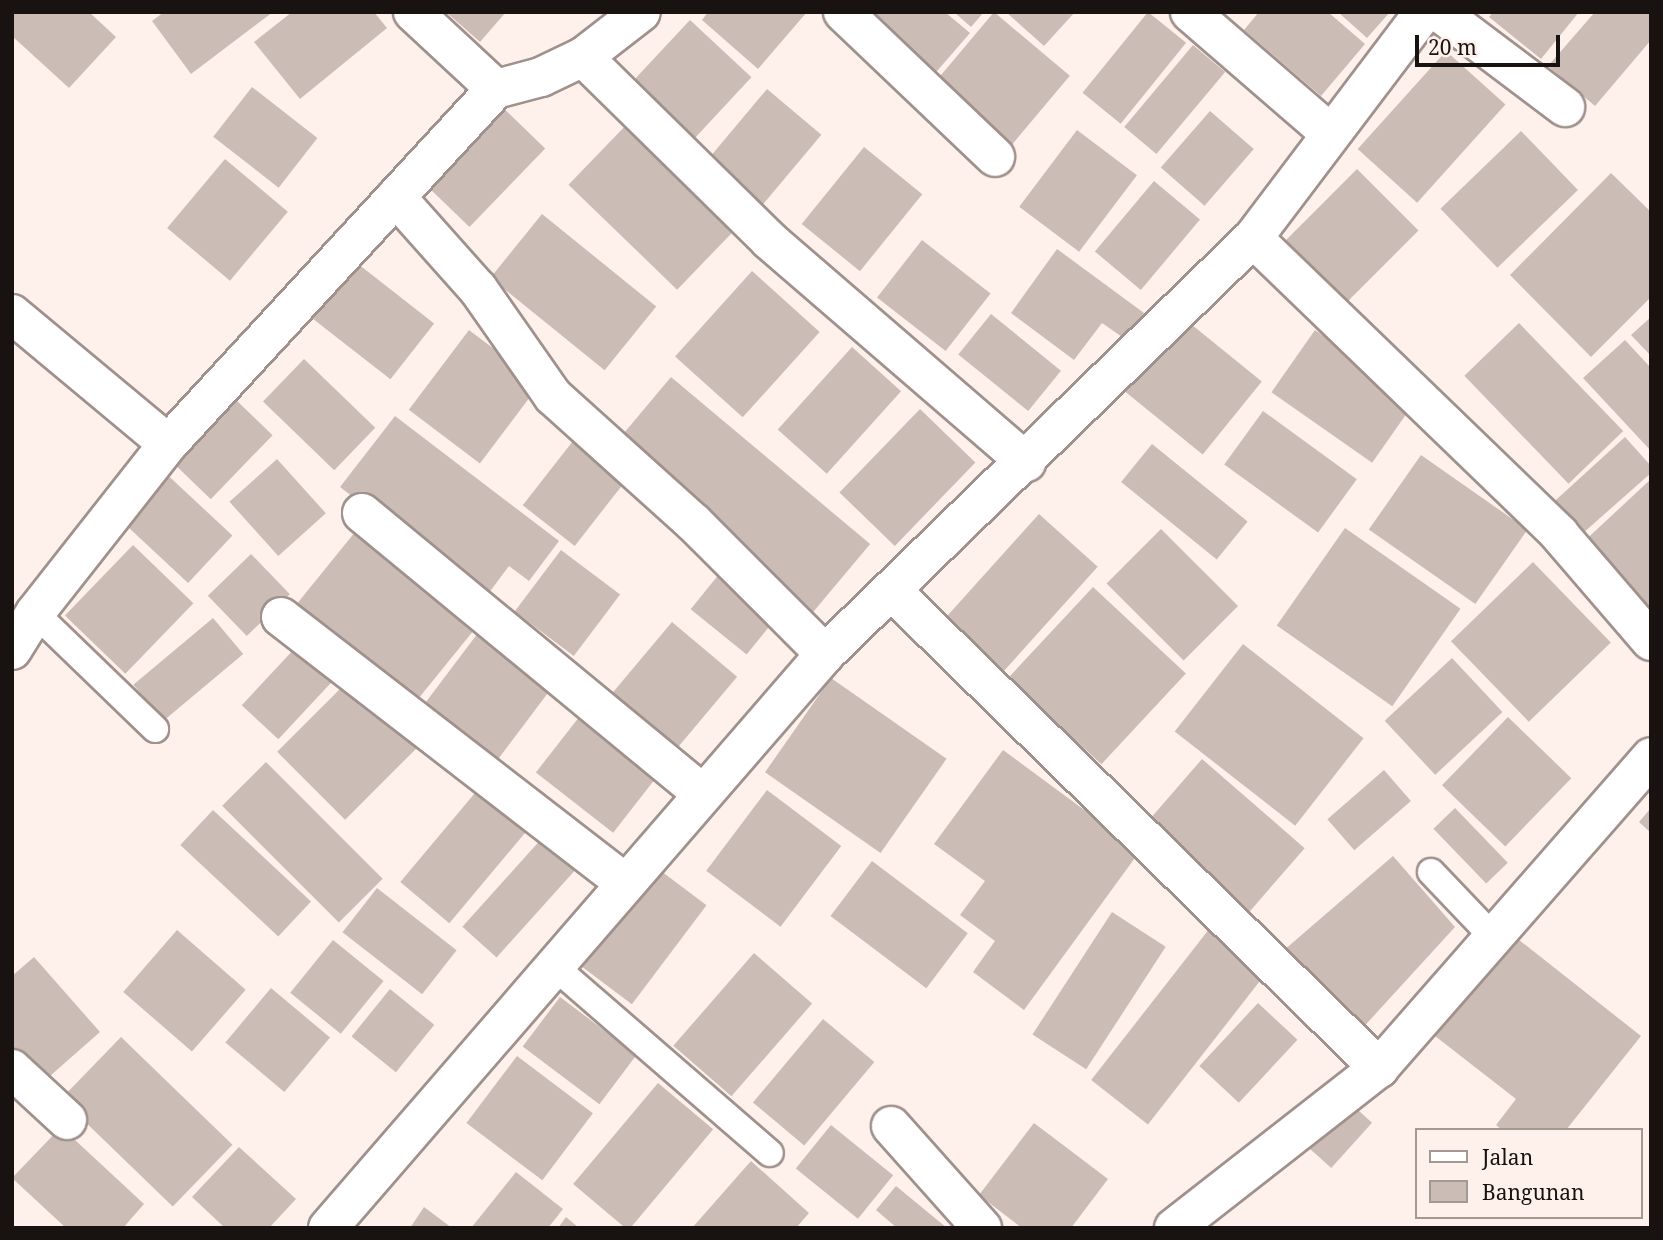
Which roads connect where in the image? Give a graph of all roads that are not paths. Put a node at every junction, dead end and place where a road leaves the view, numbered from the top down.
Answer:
1 (413, 12) edge
2 (641, 12) edge
3 (843, 12) edge
4 (1190, 12) edge
5 (1424, 12) edge
6 (1439, 12) edge
7 (583, 57) junction
8 (496, 89) junction
9 (1565, 107) dead end
10 (1331, 134) junction
11 (995, 158) dead end
12 (396, 197) junction
13 (1253, 239) junction
14 (12, 314) edge
15 (168, 444) junction
16 (1026, 461) junction
17 (362, 513) dead end
18 (892, 591) junction
19 (35, 613) junction
20 (281, 617) dead end
21 (1651, 641) edge
22 (12, 650) edge
23 (825, 654) junction
24 (155, 729) dead end
25 (1651, 757) edge
26 (703, 794) junction
27 (1431, 872) dead end
28 (625, 883) junction
29 (1494, 938) junction
30 (555, 967) junction
31 (1379, 1068) junction
32 (12, 1069) edge
33 (67, 1120) dead end
34 (891, 1126) dead end
35 (770, 1153) dead end
36 (328, 1228) edge
37 (982, 1228) edge
38 (1174, 1228) edge

1 - 8 street
2 - 7 street
3 - 11 street
4 - 10 street
5 - 10 street
6 - 9 street
7 - 8 street
7 - 16 street
8 - 12 street
10 - 13 street
12 - 15 street
12 - 23 street
13 - 16 street
13 - 21 street
14 - 15 street
15 - 19 street
16 - 18 street
17 - 26 street
18 - 23 street
18 - 31 street
19 - 22 street
19 - 24 lane
20 - 28 street
23 - 26 street
25 - 29 street
26 - 28 street
27 - 29 lane
28 - 30 street
29 - 31 street
30 - 35 lane
30 - 36 street
31 - 38 street
32 - 33 street
34 - 37 street

